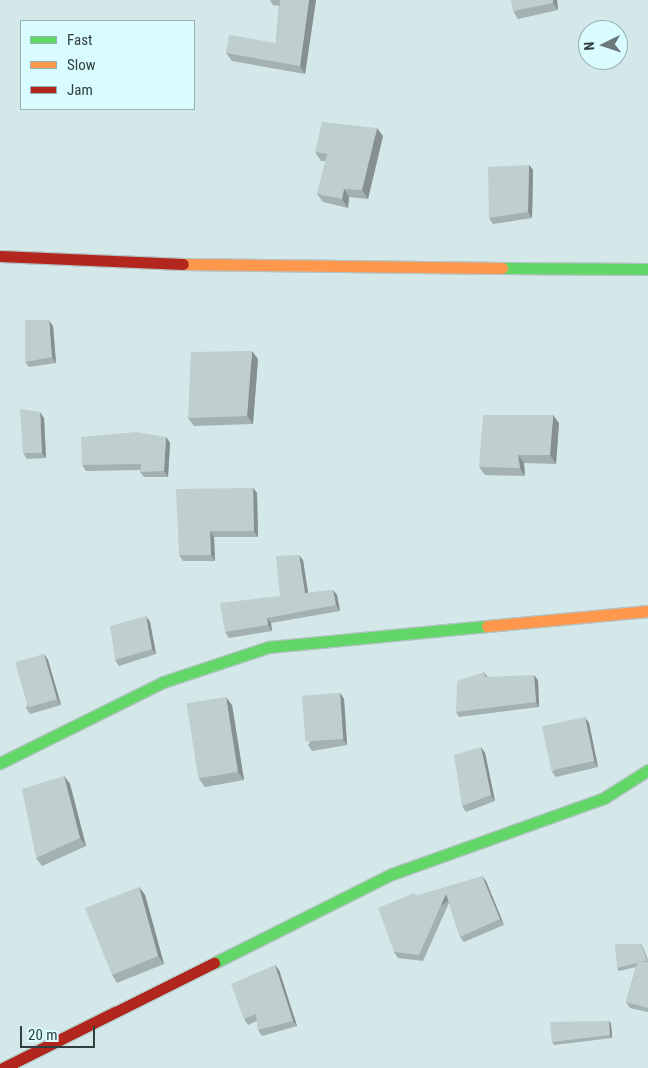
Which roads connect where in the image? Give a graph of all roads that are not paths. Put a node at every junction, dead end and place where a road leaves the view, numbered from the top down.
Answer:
1 (0, 256) edge
2 (648, 269) edge
3 (648, 611) edge
4 (0, 763) edge
5 (648, 770) edge
6 (3, 1068) edge

1 - 2 street
3 - 4 street
5 - 6 street

